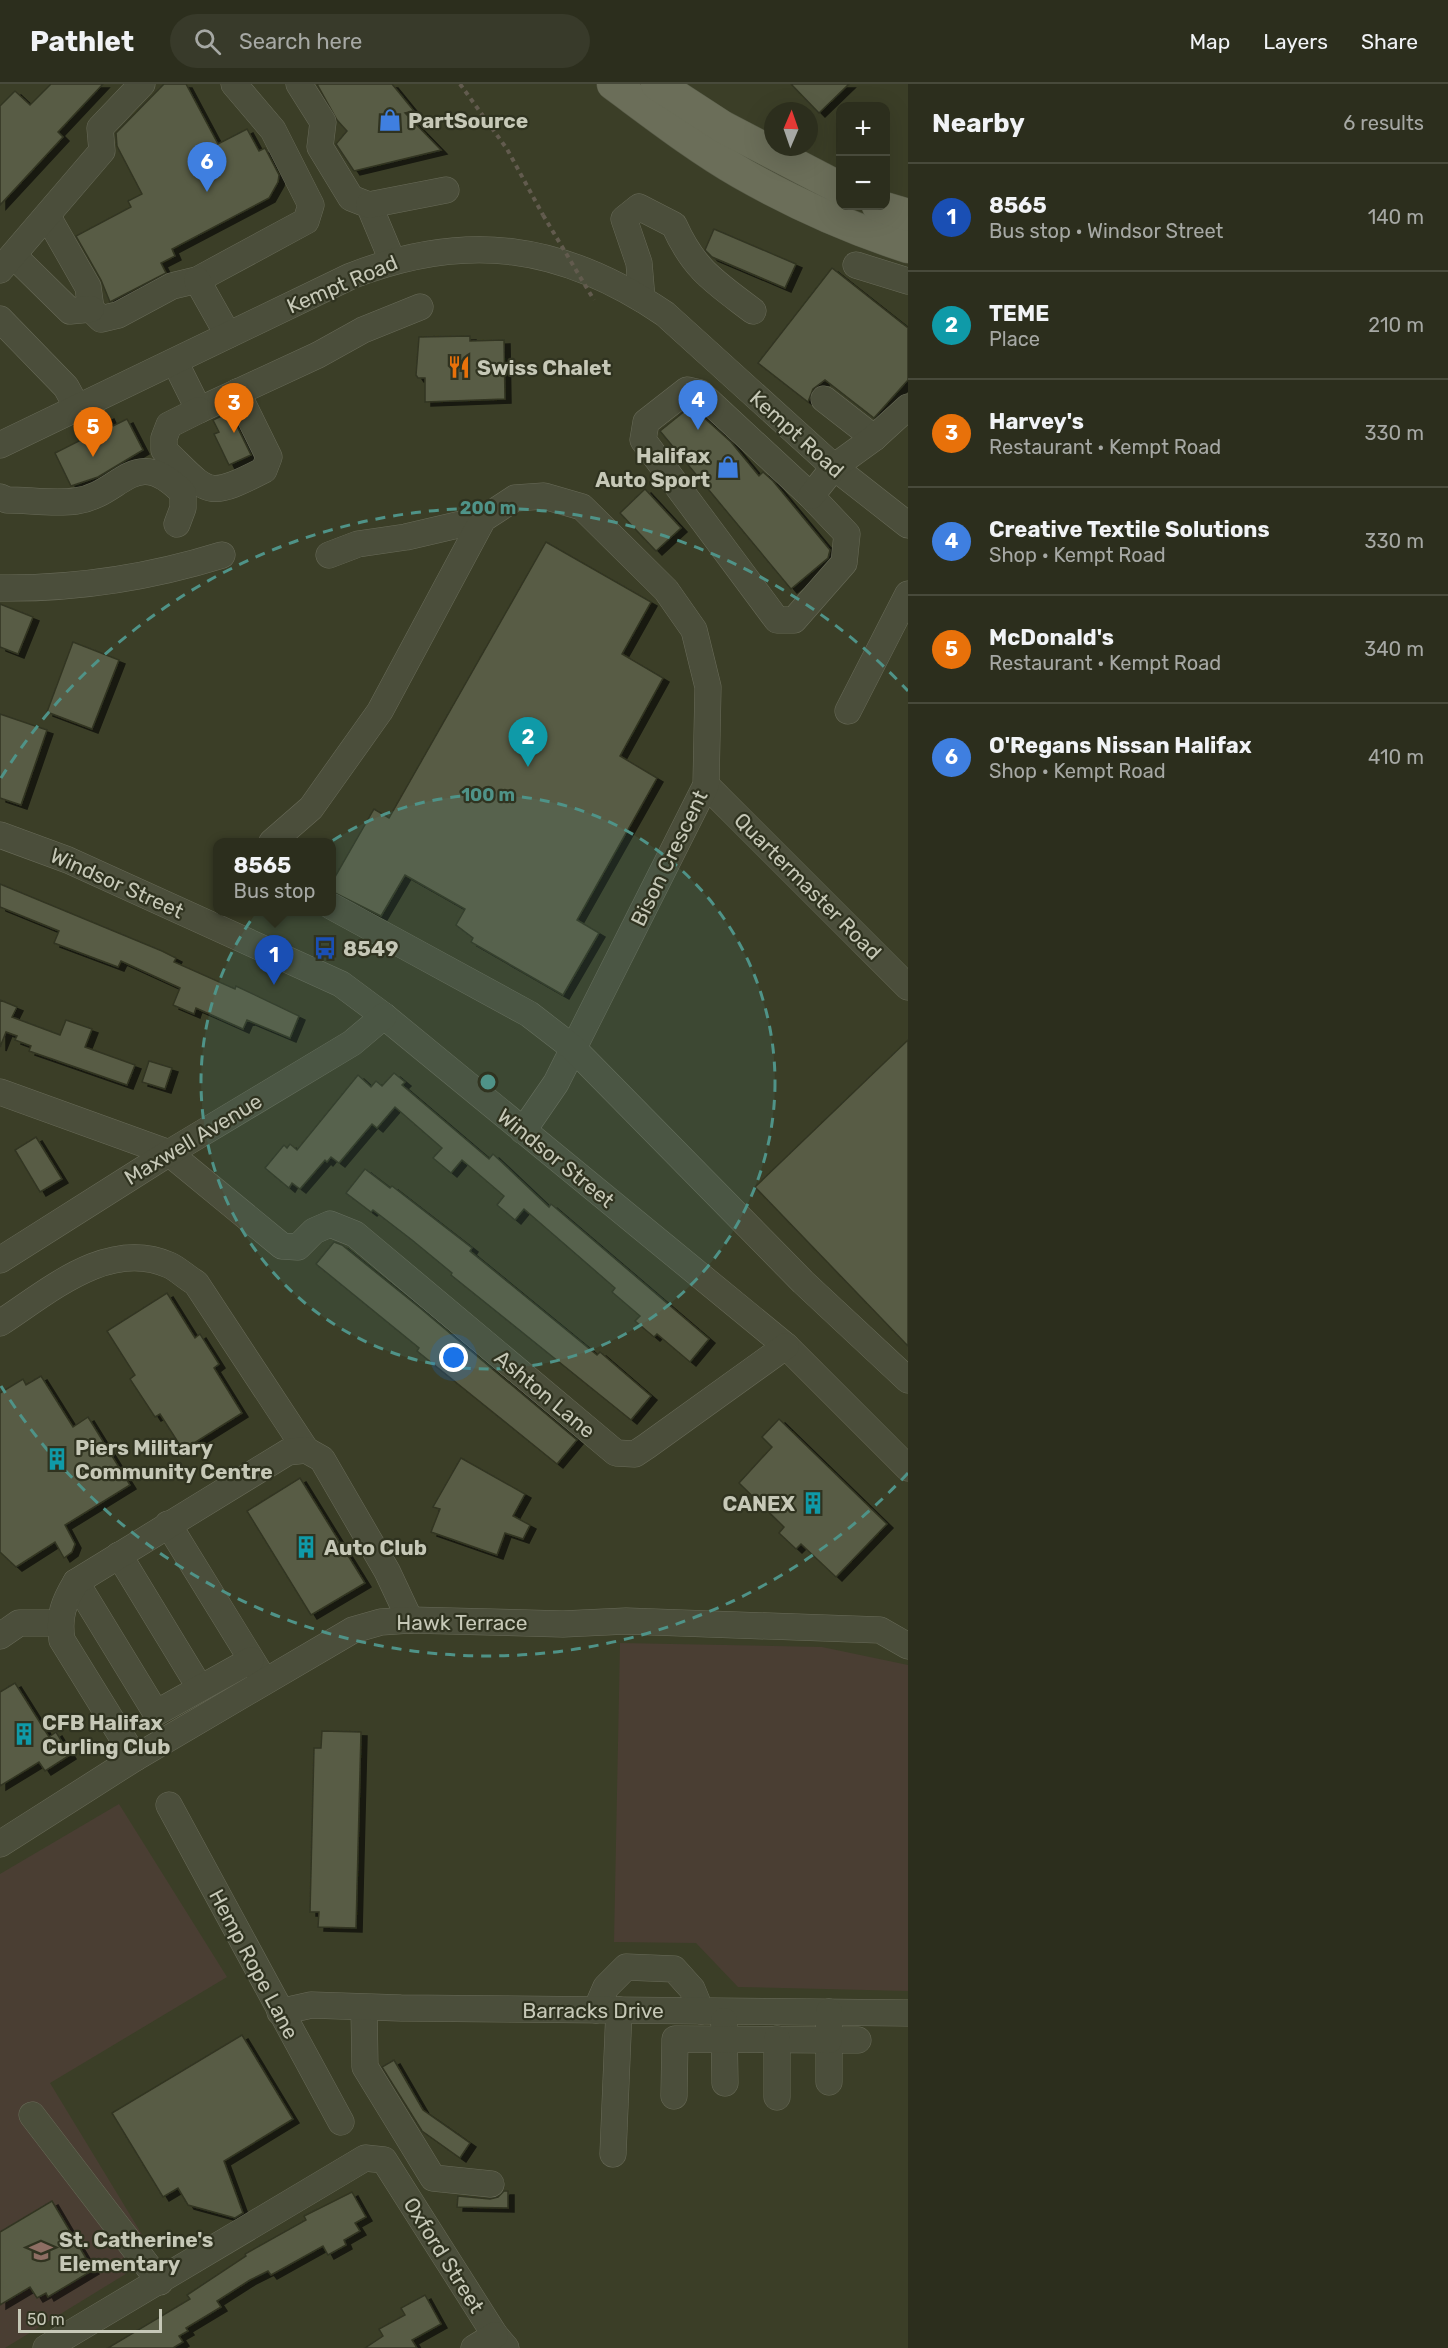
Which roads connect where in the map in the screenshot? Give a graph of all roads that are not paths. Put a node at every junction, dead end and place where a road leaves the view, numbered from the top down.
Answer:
1 (142, 84) edge
2 (234, 84) edge
3 (299, 84) edge
4 (613, 84) edge
5 (657, 84) edge
6 (836, 186) edge
7 (446, 190) dead end
8 (369, 205) junction
9 (890, 210) edge
10 (908, 215) edge
11 (48, 217) junction
12 (908, 247) edge
13 (392, 260) junction
14 (7, 263) edge
15 (856, 265) dead end
16 (197, 280) junction
17 (908, 281) edge
18 (642, 299) junction
19 (420, 307) dead end
20 (91, 309) junction
21 (753, 311) dead end
22 (0, 319) edge
23 (228, 335) junction
24 (175, 362) junction
25 (237, 392) junction
26 (824, 399) dead end
27 (908, 407) edge
28 (78, 409) junction
29 (199, 410) junction
30 (874, 438) junction
31 (0, 445) edge
32 (834, 467) junction
33 (0, 485) edge
34 (811, 496) junction
35 (0, 497) edge
36 (64, 501) junction
37 (904, 515) edge
38 (483, 519) junction
39 (177, 524) dead end
40 (222, 555) dead end
41 (329, 555) dead end
42 (0, 588) edge
43 (908, 594) edge
44 (848, 711) dead end
45 (706, 785) junction
46 (0, 834) edge
47 (278, 838) edge
48 (336, 909) edge
49 (213, 915) edge
50 (215, 916) edge
51 (908, 987) edge
52 (384, 1016) junction
53 (573, 1048) junction
54 (0, 1092) edge
55 (523, 1131) junction
56 (169, 1153) junction
57 (0, 1260) edge
58 (0, 1323) edge
59 (786, 1346) junction
60 (908, 1380) edge
61 (306, 1450) junction
62 (908, 1468) edge
63 (168, 1524) junction
64 (119, 1556) junction
65 (76, 1582) junction
66 (410, 1620) junction
67 (59, 1623) junction
68 (0, 1636) edge
69 (908, 1646) edge
70 (251, 1660) junction
71 (266, 1683) junction
72 (200, 1688) junction
73 (135, 1758) junction
74 (169, 1805) dead end
75 (0, 1844) edge
76 (364, 2008) junction
77 (608, 2010) junction
78 (713, 2011) junction
79 (280, 2012) junction
80 (829, 2012) junction
81 (908, 2013) edge
82 (724, 2038) junction
83 (777, 2039) junction
84 (829, 2040) junction
85 (858, 2040) dead end
86 (829, 2082) dead end
87 (725, 2083) dead end
88 (674, 2096) dead end
89 (777, 2097) dead end
90 (32, 2115) dead end
91 (341, 2122) dead end
92 (613, 2154) dead end
93 (491, 2184) dead end
94 (160, 2282) junction
95 (492, 2344) edge
96 (46, 2348) edge

1 - 11 street
2 - 16 street
3 - 8 street
4 - 12 main road
5 - 6 main road
7 - 8 street
8 - 13 street
9 - 10 main road
11 - 14 street
11 - 20 street
13 - 18 street, Kempt Road
13 - 23 street, Kempt Road
14 - 20 street
15 - 17 street
16 - 20 street
16 - 23 street
18 - 21 street
18 - 32 street, Kempt Road
19 - 25 street
22 - 28 street
23 - 24 street, Kempt Road
24 - 28 street, Kempt Road
24 - 29 street
25 - 29 street
25 - 29 street
26 - 30 street
27 - 30 street
28 - 31 street, Kempt Road
30 - 32 street
32 - 34 street
32 - 37 street, Kempt Road
33 - 36 street
34 - 34 street
35 - 36 street
36 - 39 street
38 - 41 street
38 - 45 street, Bison Crescent
38 - 47 street, Bison Crescent
40 - 42 street
43 - 44 street
45 - 51 street, Quartermaster Road
45 - 53 street, Bison Crescent
46 - 49 street, Windsor Street
48 - 53 street
50 - 52 street, Windsor Street
52 - 55 street, Windsor Street
52 - 56 street, Maxwell Avenue
53 - 55 street, Bison Crescent
53 - 60 street
54 - 56 street
55 - 59 street, Windsor Street
56 - 57 street, Maxwell Avenue
56 - 59 street, Ashton Lane
58 - 61 street
59 - 62 street, Windsor Street
61 - 63 street
61 - 66 street
63 - 64 street
63 - 70 street
64 - 65 street
64 - 72 street
65 - 67 street
65 - 72 street
66 - 69 street, Hawk Terrace
66 - 71 street, Hawk Terrace
67 - 68 street
67 - 73 street
70 - 71 street
70 - 72 street
71 - 73 street, Hawk Terrace
73 - 75 street, Hawk Terrace
74 - 79 street, Hemp Rope Lane
76 - 77 street, Barracks Drive
76 - 79 street, Barracks Drive
76 - 93 street
77 - 78 street, Barracks Drive
77 - 78 street
77 - 92 street
78 - 80 street, Barracks Drive
78 - 82 street
79 - 91 street, Hemp Rope Lane
80 - 81 street, Barracks Drive
80 - 84 street
82 - 83 street
82 - 87 street
82 - 88 street
83 - 84 street
83 - 89 street
84 - 85 street
84 - 86 street
90 - 94 street
94 - 95 street, Oxford Street
94 - 96 street

